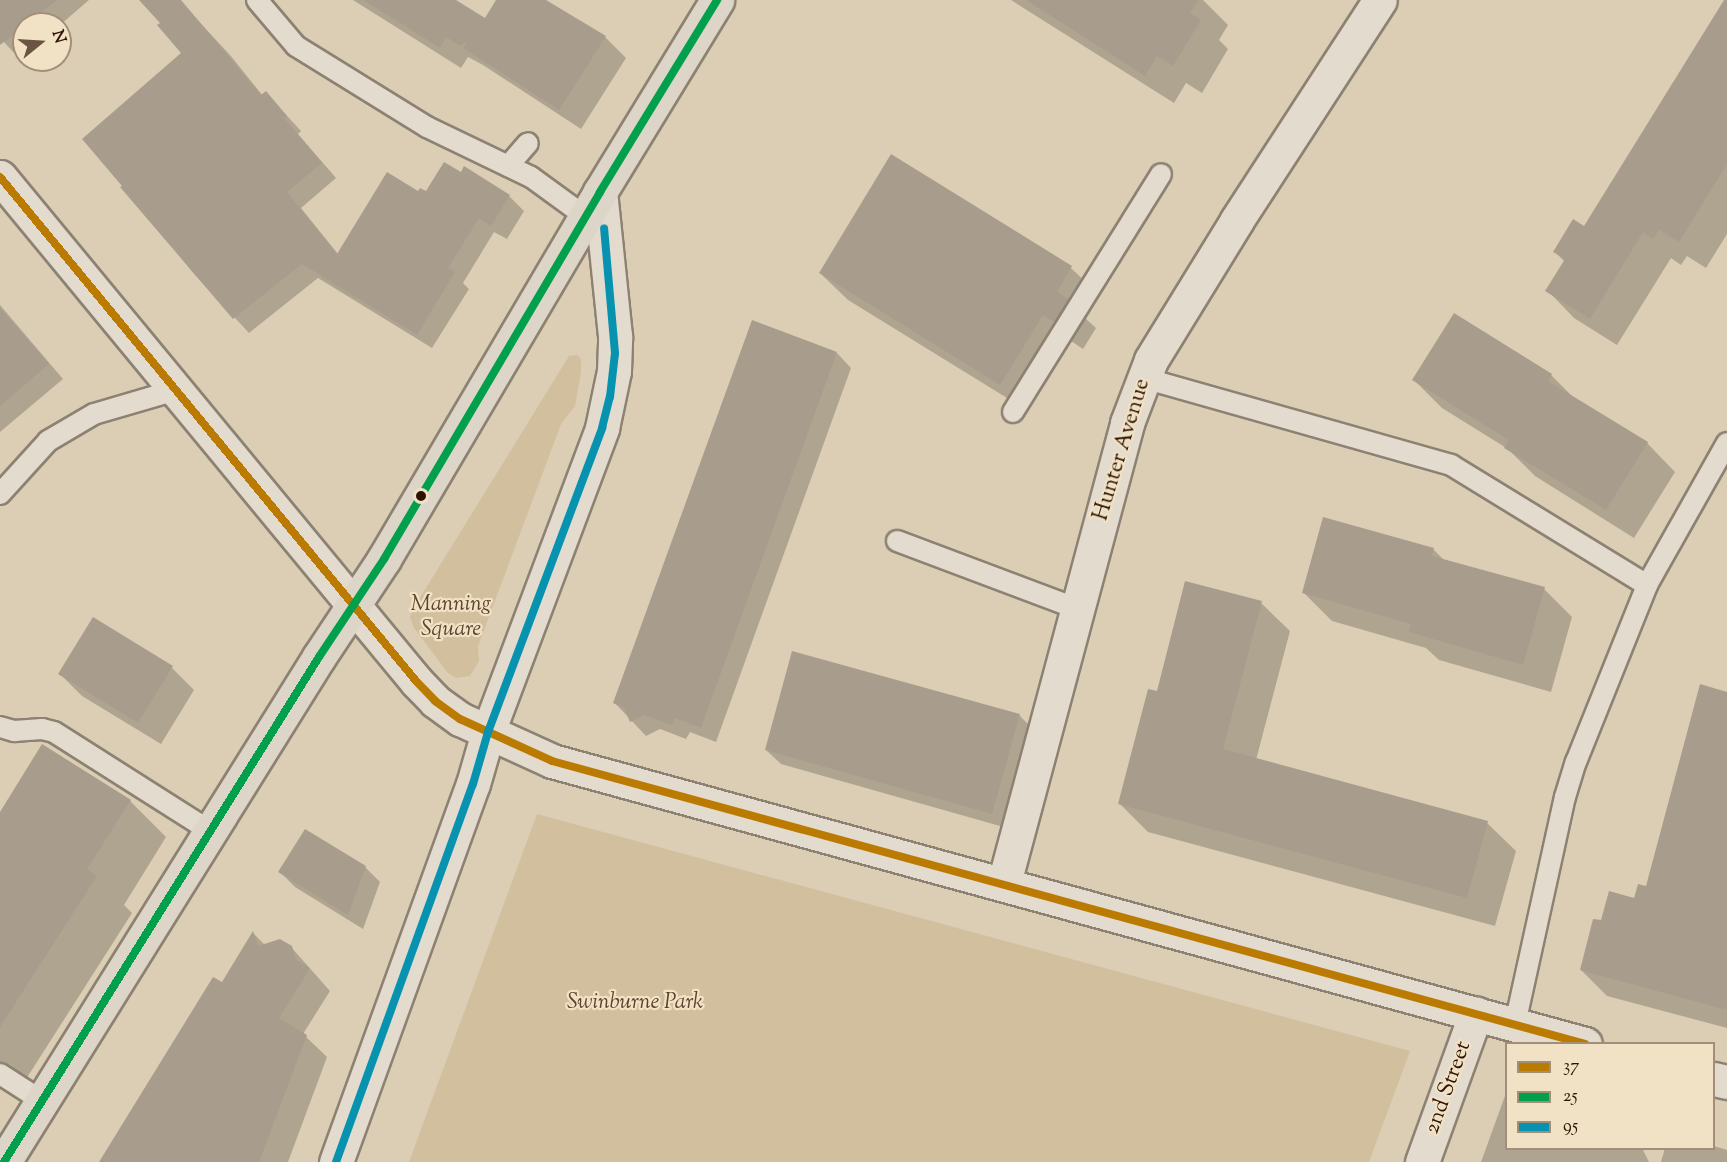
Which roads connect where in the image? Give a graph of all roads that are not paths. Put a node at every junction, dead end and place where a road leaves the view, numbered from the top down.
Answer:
1 (257, 0) edge
2 (717, 0) edge
3 (1380, 0) edge
4 (528, 143) dead end
5 (508, 166) junction
6 (1161, 174) dead end
7 (0, 177) edge
8 (593, 205) junction
9 (1144, 378) junction
10 (176, 390) junction
11 (1013, 412) dead end
12 (1727, 444) edge
13 (0, 494) edge
14 (897, 541) dead end
15 (1647, 585) junction
16 (353, 605) junction
17 (1078, 609) junction
18 (0, 727) edge
19 (488, 732) junction
20 (210, 831) junction
21 (1004, 883) junction
22 (1476, 1013) junction
23 (1515, 1024) junction
24 (1578, 1042) edge
25 (0, 1074) edge
26 (42, 1101) junction
27 (4, 1162) edge
28 (336, 1162) edge
29 (1422, 1162) edge

1 - 5 lane
2 - 8 main road
3 - 9 street, Hunter Avenue
4 - 5 lane
5 - 8 lane
6 - 11 lane
7 - 10 street
8 - 16 main road
8 - 19 street
9 - 15 lane
9 - 17 street, Hunter Avenue
10 - 13 lane
10 - 16 street
12 - 15 lane
14 - 17 lane
15 - 23 lane
16 - 19 street
16 - 20 main road
17 - 21 street, Hunter Avenue
18 - 20 lane
19 - 21 street
19 - 28 street
20 - 26 main road
21 - 22 street
22 - 23 street
22 - 29 street, 2nd Street
23 - 24 street
25 - 26 lane
26 - 27 main road

